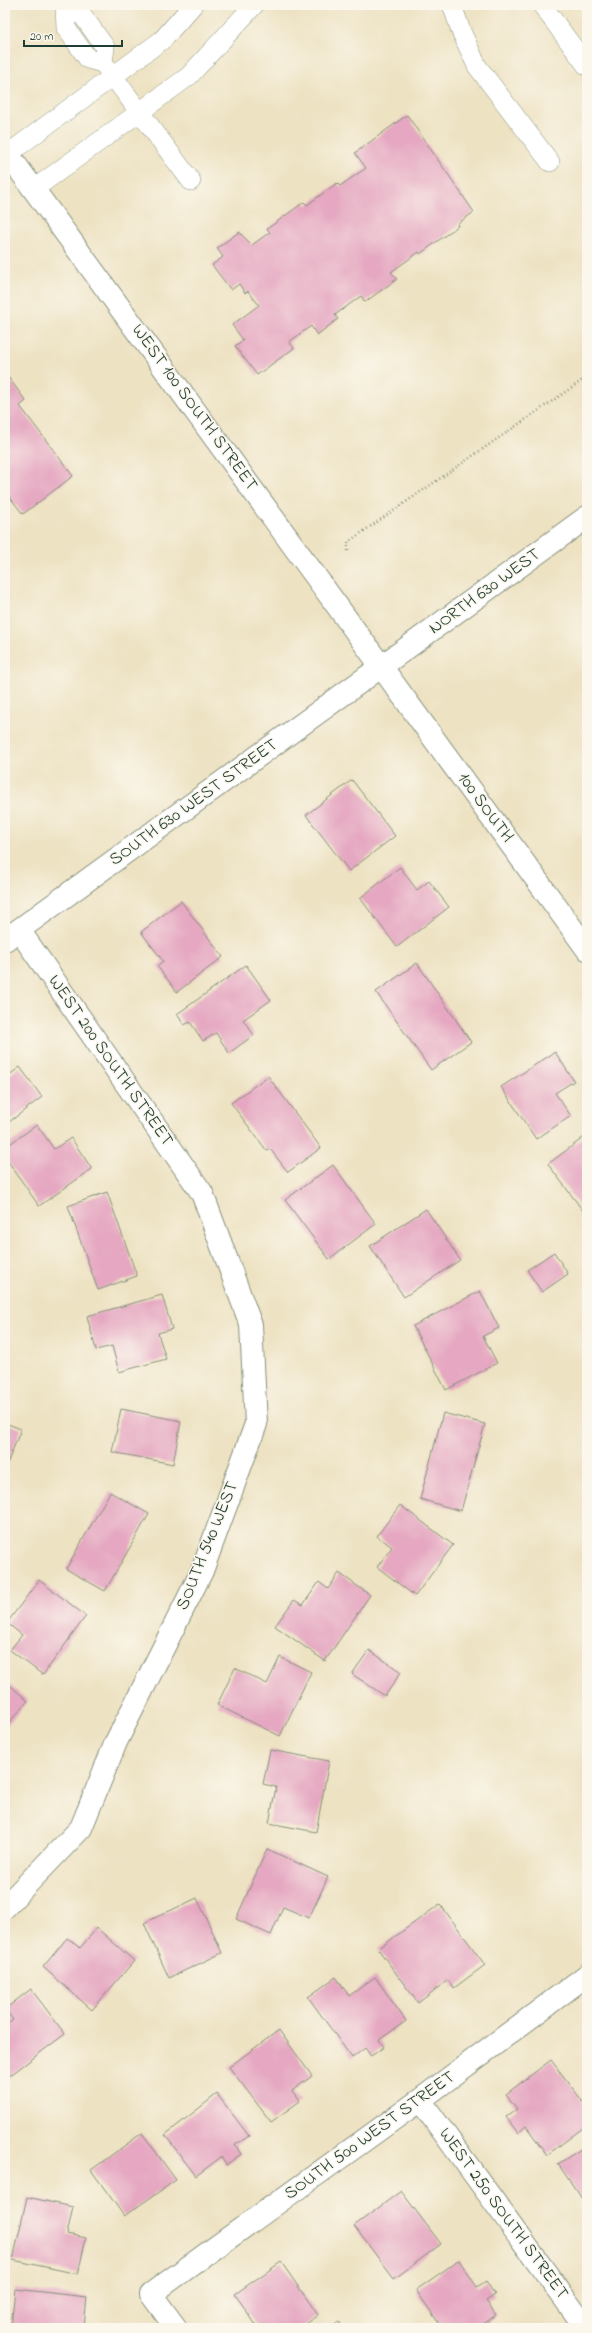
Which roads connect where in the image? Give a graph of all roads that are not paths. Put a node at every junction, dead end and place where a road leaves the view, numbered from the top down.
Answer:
1 (193, 5) edge
2 (254, 5) edge
3 (452, 5) edge
4 (542, 5) edge
5 (587, 66) edge
6 (108, 69) junction
7 (140, 112) junction
8 (6, 152) edge
9 (550, 162) dead end
10 (191, 181) dead end
11 (34, 189) junction
12 (587, 517) edge
13 (382, 666) junction
14 (12, 935) edge
15 (587, 949) edge
16 (202, 1193) joint
17 (5, 1906) edge
18 (587, 1975) edge
19 (420, 2100) junction
20 (176, 2328) edge
21 (586, 2328) edge

1 - 6 lane
2 - 7 lane
3 - 9 lane
4 - 5 lane
6 - 7 lane
6 - 8 lane
7 - 10 lane
7 - 11 lane
8 - 11 street, WEST 100 SOUTH STREET
11 - 13 street, WEST 100 SOUTH STREET
12 - 13 street, NORTH 630 WEST
13 - 14 street, SOUTH 630 WEST STREET
13 - 15 street, 100 SOUTH
14 - 16 street, WEST 200 SOUTH STREET
16 - 17 street, SOUTH 540 WEST
18 - 19 street, SOUTH 500 WEST STREET
19 - 20 street, SOUTH 500 WEST STREET
19 - 21 street, WEST 250 SOUTH STREET

